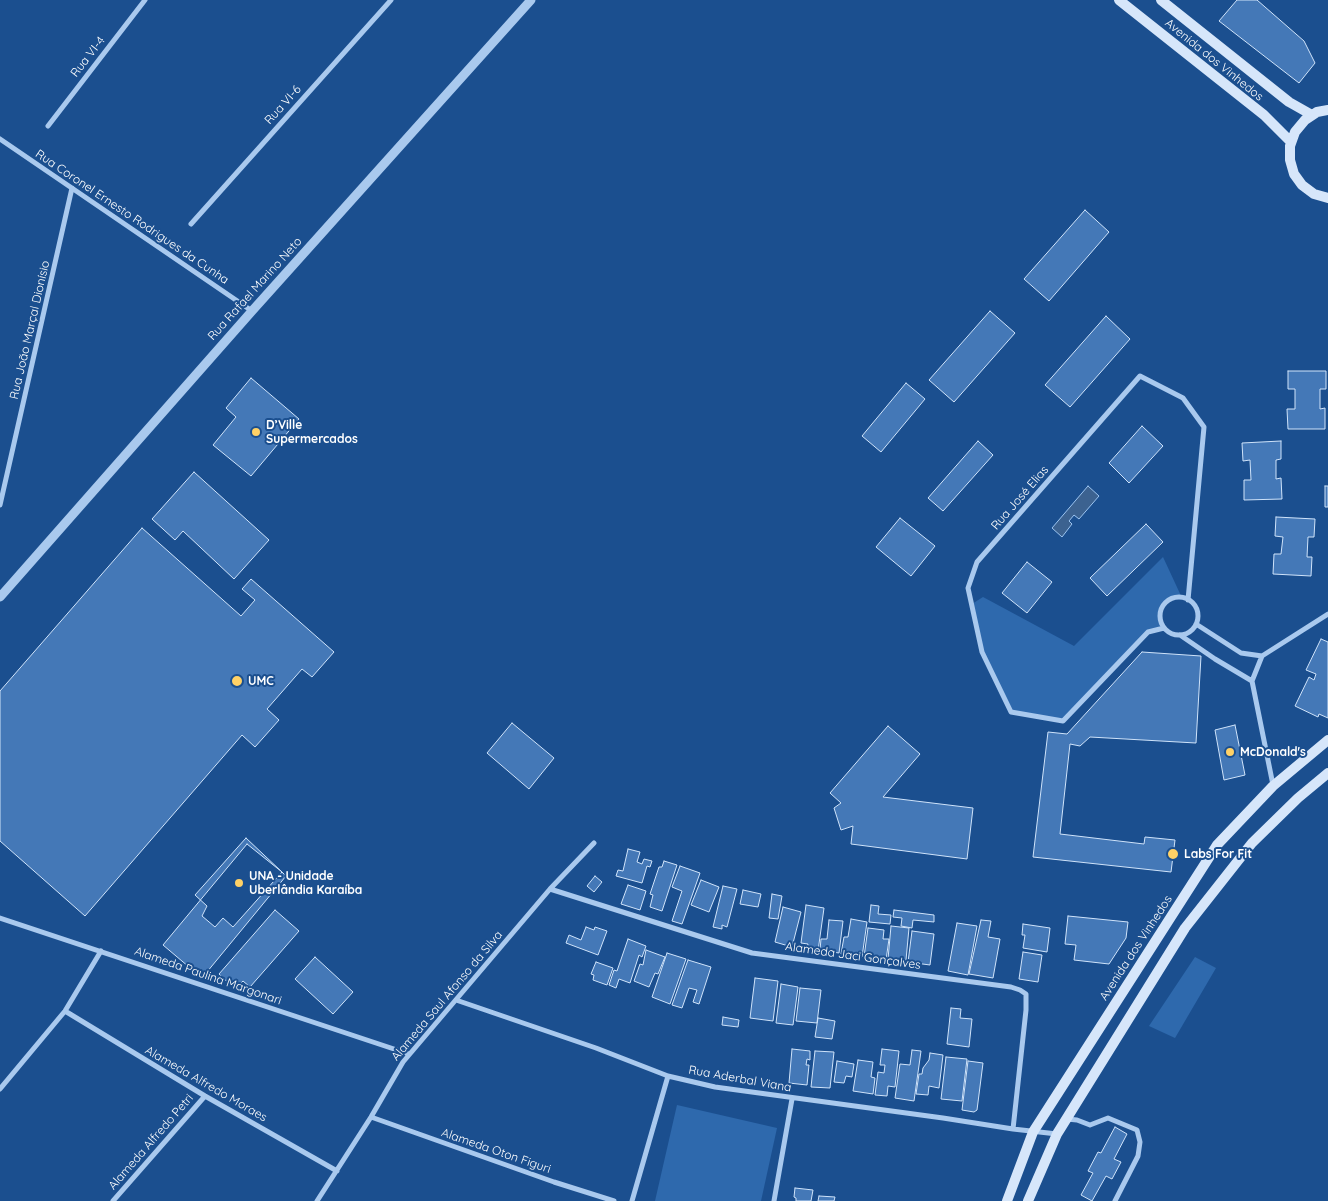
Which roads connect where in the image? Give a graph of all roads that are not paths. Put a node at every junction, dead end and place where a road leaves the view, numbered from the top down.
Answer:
1 (145, 0) edge
2 (391, 0) edge
3 (531, 0) edge
4 (1119, 0) edge
5 (1161, 0) edge
6 (1328, 110) edge
7 (1312, 116) junction
8 (48, 126) dead end
9 (0, 139) edge
10 (1291, 142) junction
11 (72, 188) junction
12 (1328, 198) edge
13 (191, 224) dead end
14 (252, 311) junction
15 (0, 505) edge
16 (0, 597) edge
17 (1188, 600) junction
18 (1328, 614) edge
19 (1196, 624) junction
20 (1164, 628) junction
21 (1180, 635) junction
22 (1262, 656) junction
23 (1252, 680) junction
24 (1328, 740) edge
25 (1328, 773) edge
26 (1273, 786) junction
27 (594, 842) dead end
28 (550, 889) junction
29 (0, 918) edge
30 (101, 951) junction
31 (456, 1000) junction
32 (66, 1011) junction
33 (1110, 1012) junction
34 (1126, 1023) junction
35 (409, 1054) junction
36 (668, 1076) junction
37 (0, 1089) edge
38 (205, 1096) junction
39 (792, 1099) junction
40 (371, 1117) junction
41 (1066, 1119) junction
42 (1013, 1129) junction
43 (1033, 1132) junction
44 (1057, 1134) junction
45 (338, 1171) junction
46 (113, 1201) edge
47 (317, 1201) edge
48 (614, 1201) edge
49 (632, 1201) edge
50 (774, 1201) edge
51 (1007, 1201) edge
52 (1028, 1201) edge
53 (1115, 1201) edge

1 - 8 street, Rua VI-4
2 - 13 street, Rua VI-6
3 - 14 street, Rua Rafael Marino Neto
4 - 10 main road, Avenida dos Vinhedos
5 - 7 main road, Avenida dos Vinhedos
6 - 7 main road
7 - 10 main road
9 - 11 street, Rua Coronel Ernesto Rodrigues da Cunha
10 - 12 main road
11 - 14 street, Rua Coronel Ernesto Rodrigues da Cunha
11 - 15 street, Rua João Marçal Dionísio
14 - 16 street, Rua Rafael Marino Neto
17 - 19 street
17 - 20 street
17 - 20 street, Rua José Elias
18 - 22 street
19 - 21 street
19 - 22 street
20 - 21 street
21 - 23 street
22 - 23 street
23 - 26 street
24 - 26 main road, Avenida dos Vinhedos
25 - 34 main road
26 - 33 main road, Avenida dos Vinhedos
27 - 28 street, Alameda Saul Afonso da Silva
28 - 31 street, Alameda Saul Afonso da Silva
28 - 42 street, Alameda Jaci Gonçalves
29 - 30 street, Alameda Paulina Margonari
30 - 32 street
30 - 35 street, Alameda Paulina Margonari
31 - 35 street, Alameda Saul Afonso da Silva
31 - 36 street, Rua Aderbal Viana
32 - 37 street
32 - 38 street, Alameda Alfredo Moraes
33 - 34 main road
33 - 43 main road, Avenida dos Vinhedos
34 - 41 main road
35 - 40 street, Alameda Saul Afonso da Silva
36 - 39 street, Rua Aderbal Viana
36 - 49 street
38 - 45 street, Alameda Alfredo Moraes
38 - 46 street, Alameda Alfredo Petri
39 - 42 street, Rua Aderbal Viana
39 - 50 street
40 - 45 street, Alameda Saul Afonso da Silva
40 - 48 street, Alameda Oton Figuri
41 - 44 main road
41 - 53 street
42 - 43 street, Rua Aderbal Viana
43 - 44 street, Rua Aderbal Viana
43 - 51 main road, Avenida dos Vinhedos
44 - 52 main road
45 - 47 street, Alameda Saul Afonso da Silva

